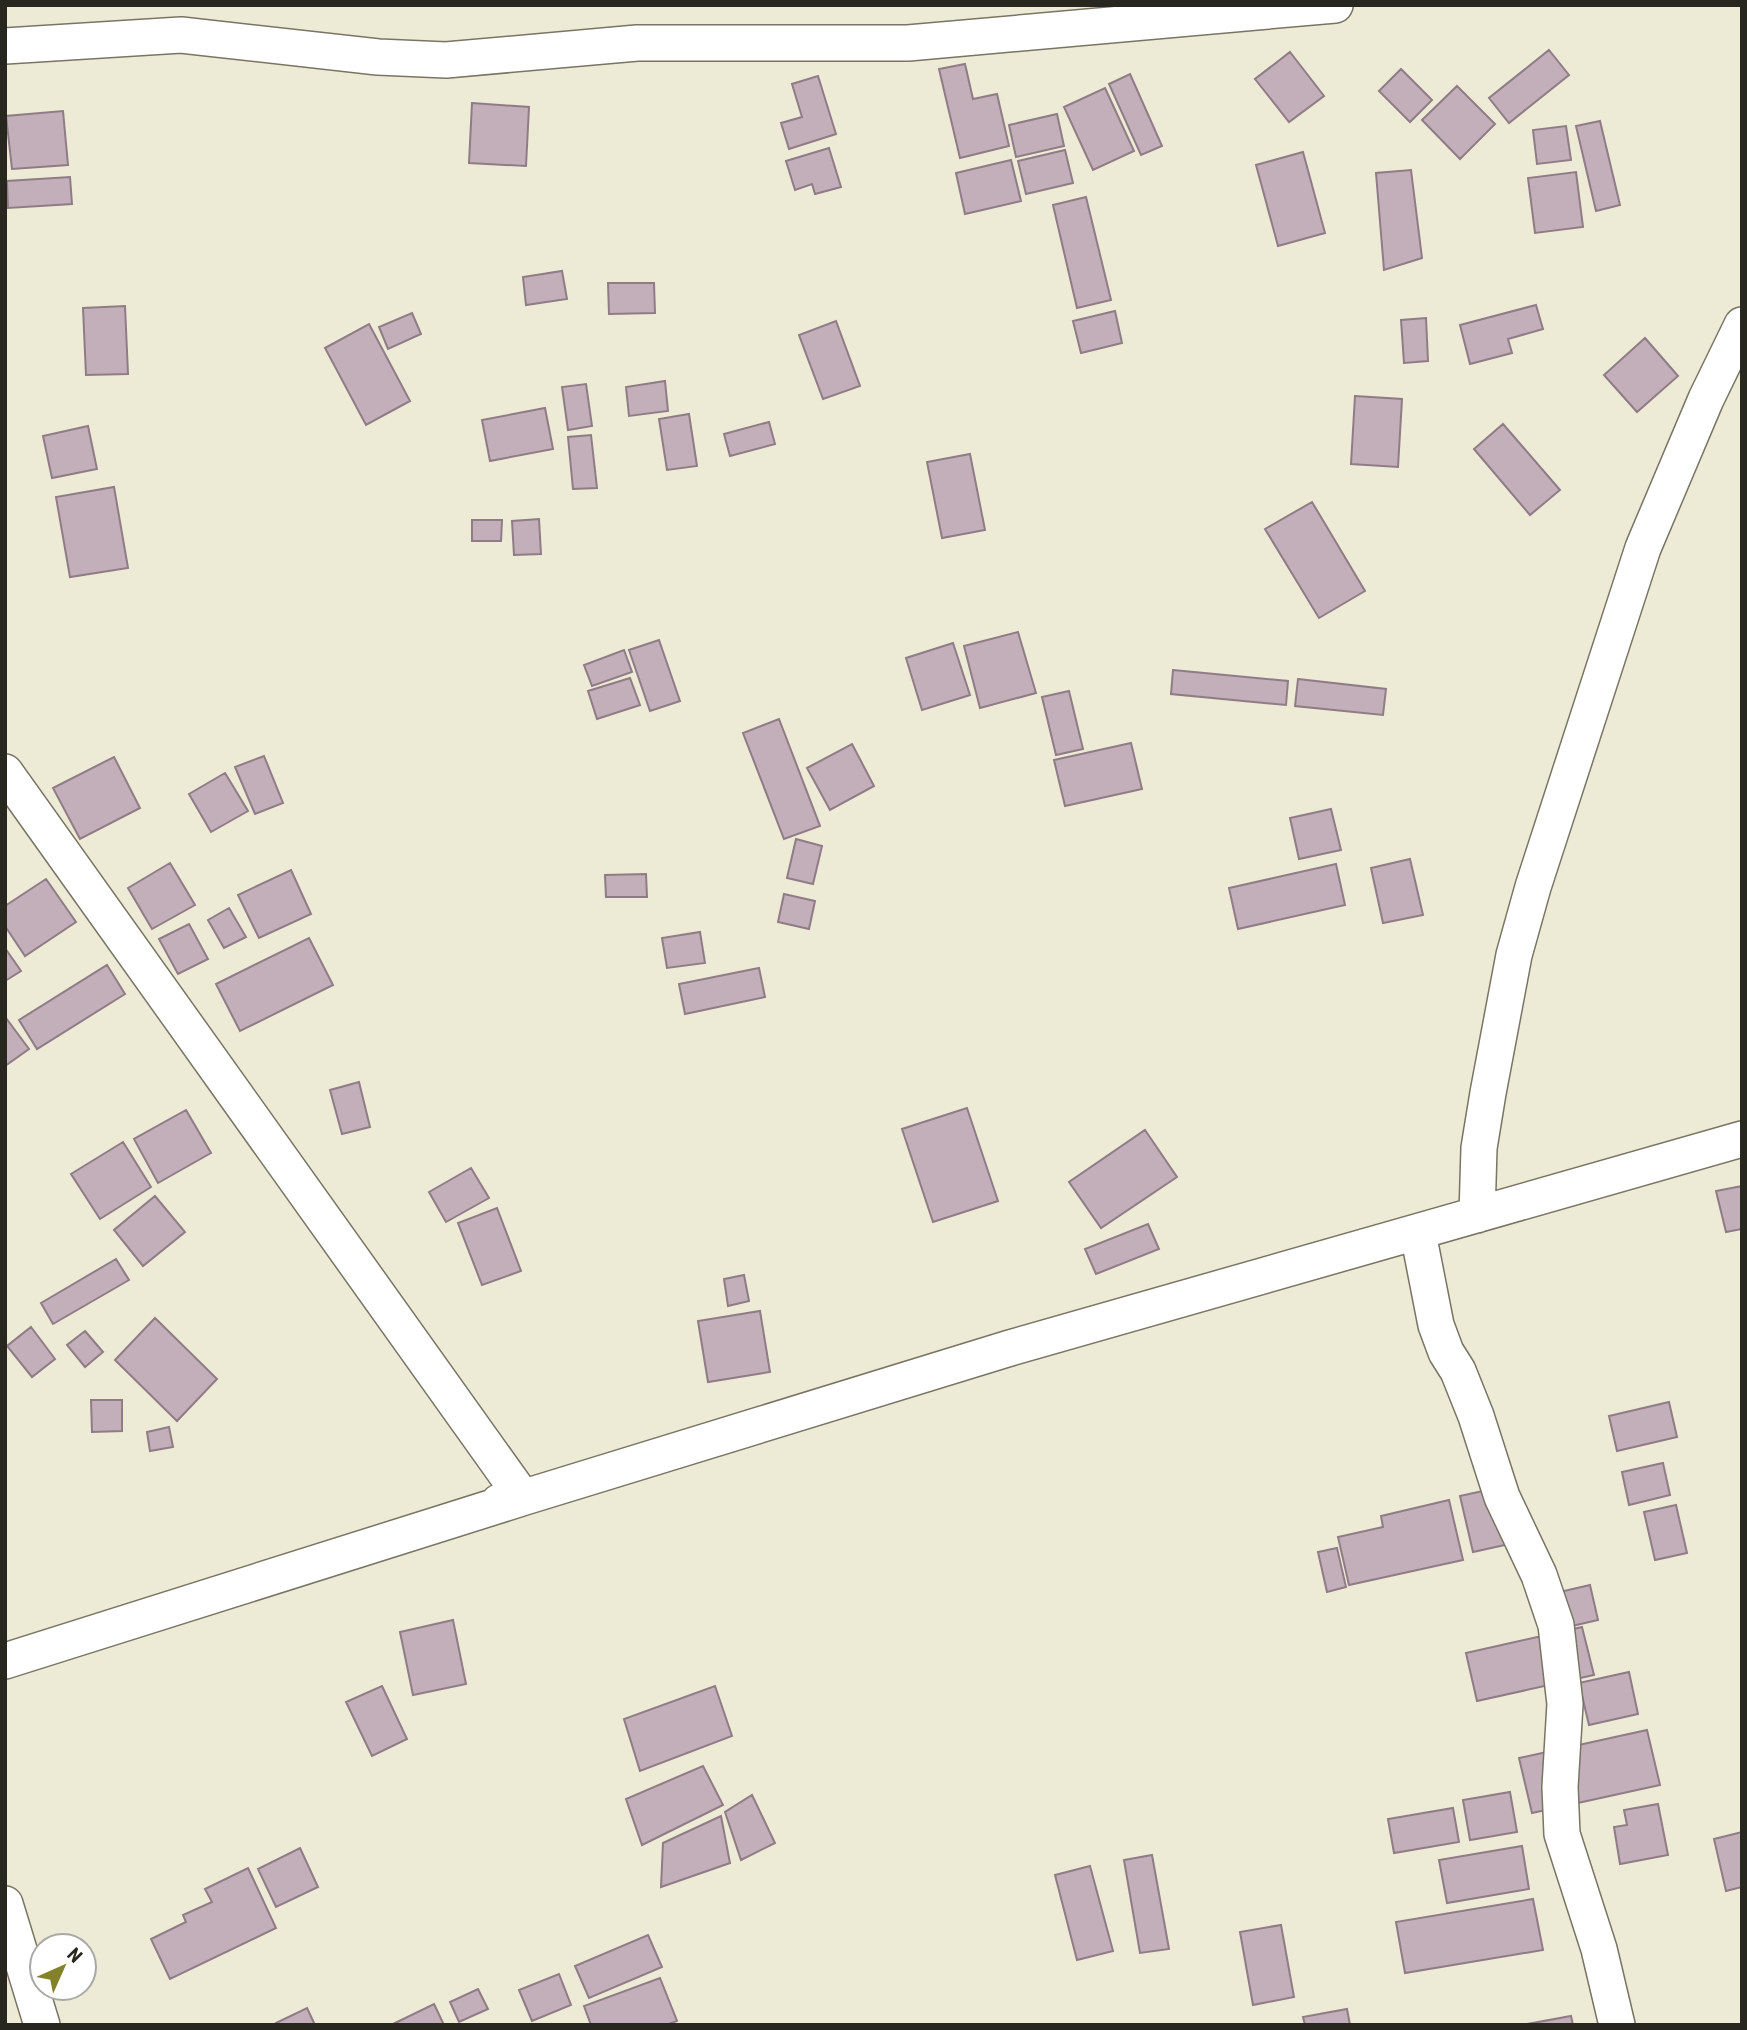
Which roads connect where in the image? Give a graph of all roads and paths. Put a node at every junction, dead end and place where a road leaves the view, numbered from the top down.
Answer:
1 (1335, 5) edge
2 (5, 46) edge
3 (1742, 324) edge
4 (5, 772) edge
5 (1742, 1139) edge
6 (1477, 1216) junction
7 (1418, 1233) junction
8 (5, 1660) edge
9 (5, 1904) edge
10 (42, 2025) edge
11 (1617, 2025) edge

1 - 2 street
3 - 6 street
4 - 8 street
5 - 6 street
6 - 7 street
7 - 8 street
7 - 11 street
9 - 10 street

